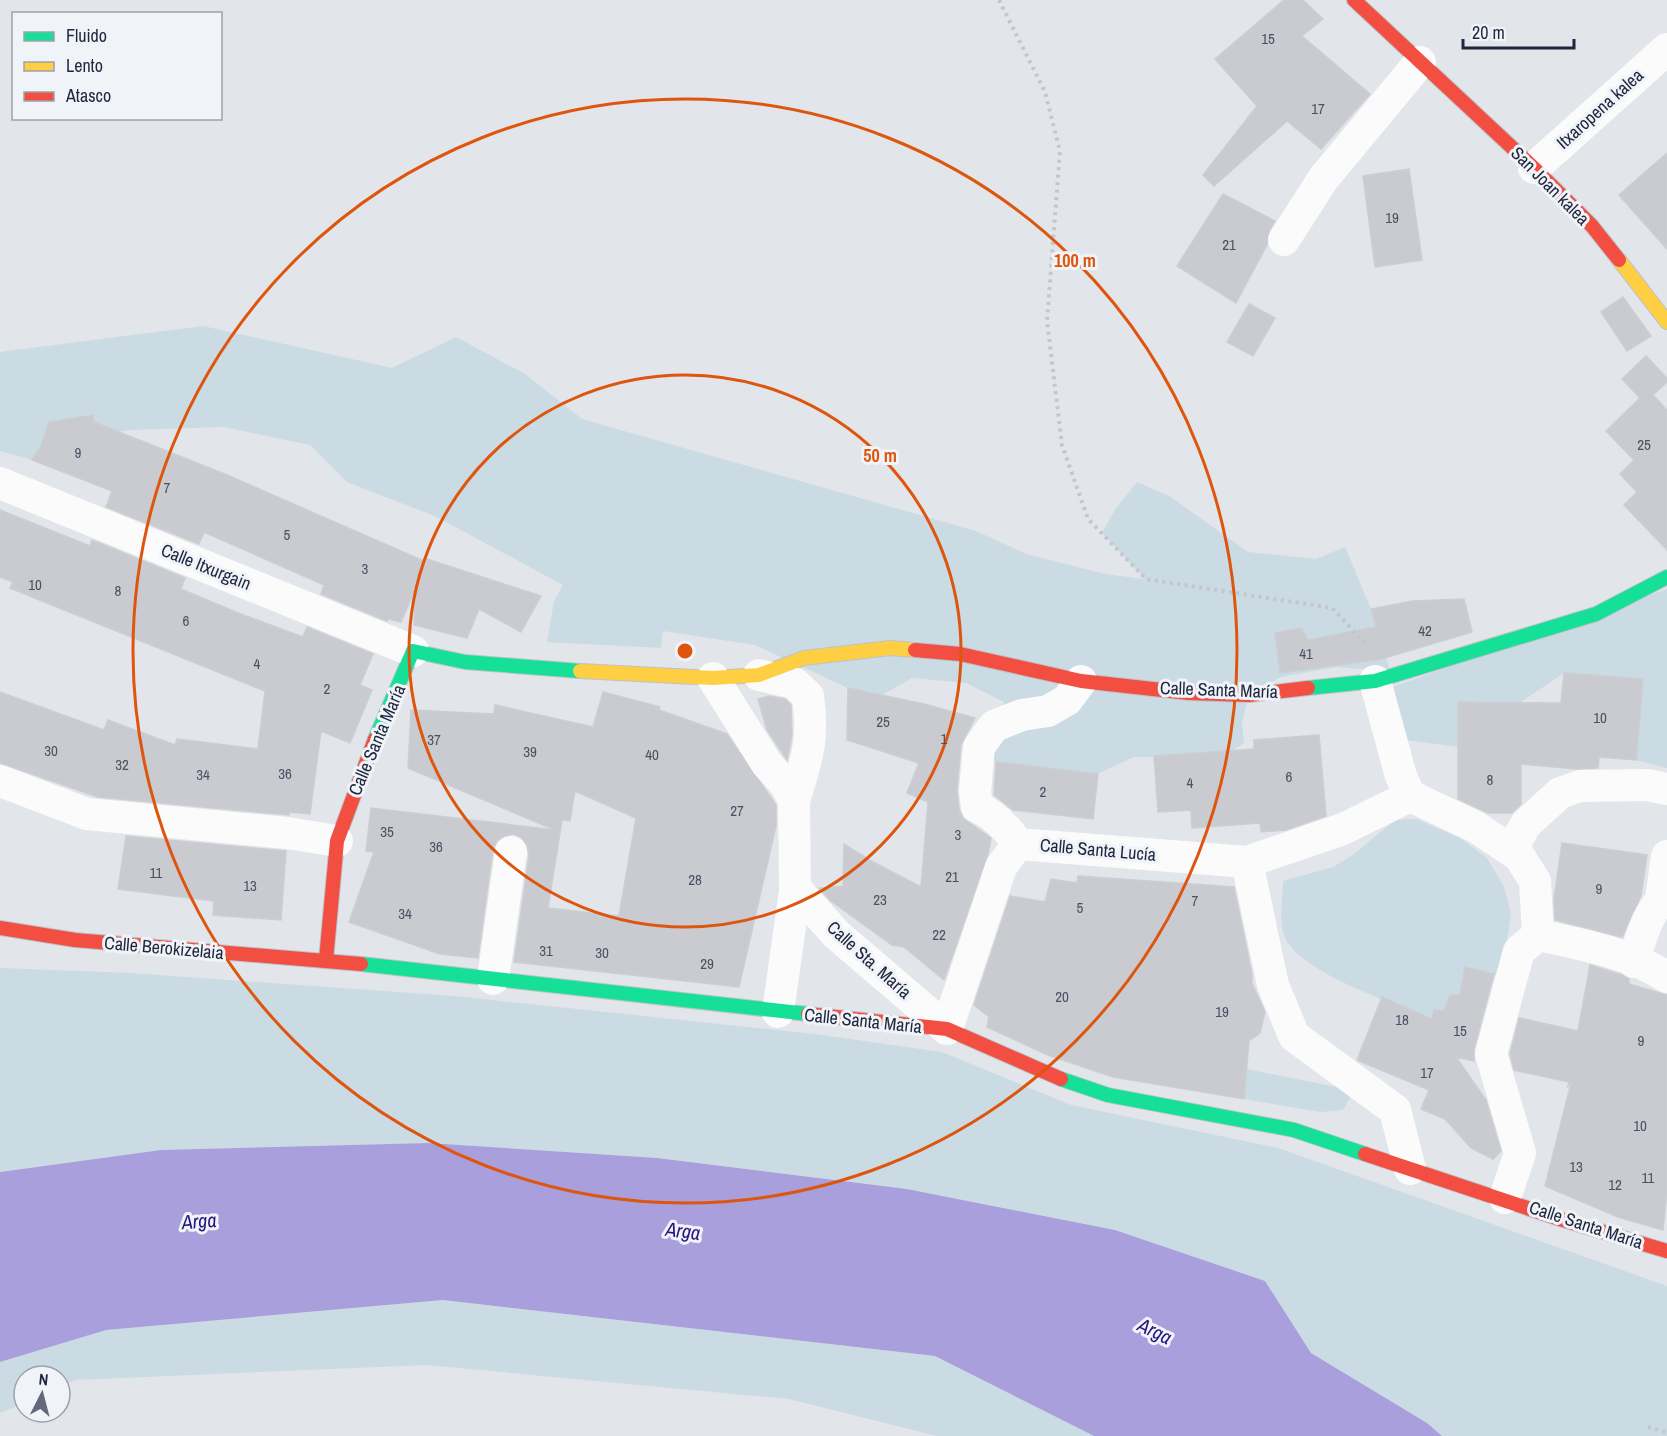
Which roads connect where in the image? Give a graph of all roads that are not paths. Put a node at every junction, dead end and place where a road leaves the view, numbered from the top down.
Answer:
1 (1354, 0) edge
2 (1667, 50) edge
3 (1420, 62) junction
4 (1534, 168) junction
5 (1284, 240) dead end
6 (1667, 322) edge
7 (0, 483) edge
8 (1667, 578) edge
9 (413, 651) junction
10 (759, 675) junction
11 (712, 678) junction
12 (1082, 681) junction
13 (1375, 681) junction
14 (0, 780) edge
15 (1667, 789) edge
16 (1410, 795) junction
17 (794, 801) junction
18 (337, 841) junction
19 (1018, 844) junction
20 (1510, 850) junction
21 (511, 852) dead end
22 (1667, 856) edge
23 (1247, 862) junction
24 (795, 888) junction
25 (1664, 900) edge
26 (1, 929) edge
27 (1538, 935) junction
28 (326, 960) junction
29 (1634, 962) junction
30 (1667, 977) edge
31 (493, 979) junction
32 (778, 1012) junction
33 (947, 1029) junction
34 (1410, 1169) junction
35 (1505, 1198) junction
36 (1667, 1251) edge

1 - 3 street, San Joan kalea
2 - 4 street, Itxaropena kalea
3 - 4 street, San Joan kalea
3 - 5 street
4 - 6 street, San Joan kalea
7 - 9 street, Calle Itxurgain
8 - 13 street, Calle Santa María
9 - 11 street, Calle Santa María
9 - 18 street, Calle Santa María
10 - 11 street, Calle Santa María
10 - 12 street, Calle Santa María
10 - 17 street, Calle Santa María
11 - 17 street
12 - 13 street, Calle Santa María
12 - 19 street, Calle Santa Lucía
13 - 16 street
14 - 18 street
15 - 20 street
16 - 20 street
16 - 23 street, Calle Santa Lucía
17 - 24 street, Calle Santa María
18 - 28 street, Calle Santa María
19 - 23 street, Calle Santa Lucía
19 - 33 street, Calle Santa María
20 - 27 street
21 - 31 street
22 - 25 street
23 - 34 street
24 - 32 street, Calle Santa María
24 - 33 street, Calle Sta. María
25 - 29 street
26 - 28 street, Calle Berokizelaia
27 - 29 street
27 - 35 street, Calle Santa María
28 - 31 street, Calle Santa María
29 - 30 street
31 - 32 street, Calle Santa María
32 - 33 street, Calle Santa María
33 - 34 street, Calle Santa María
34 - 35 street, Calle Santa María
35 - 36 street, Calle Santa María

